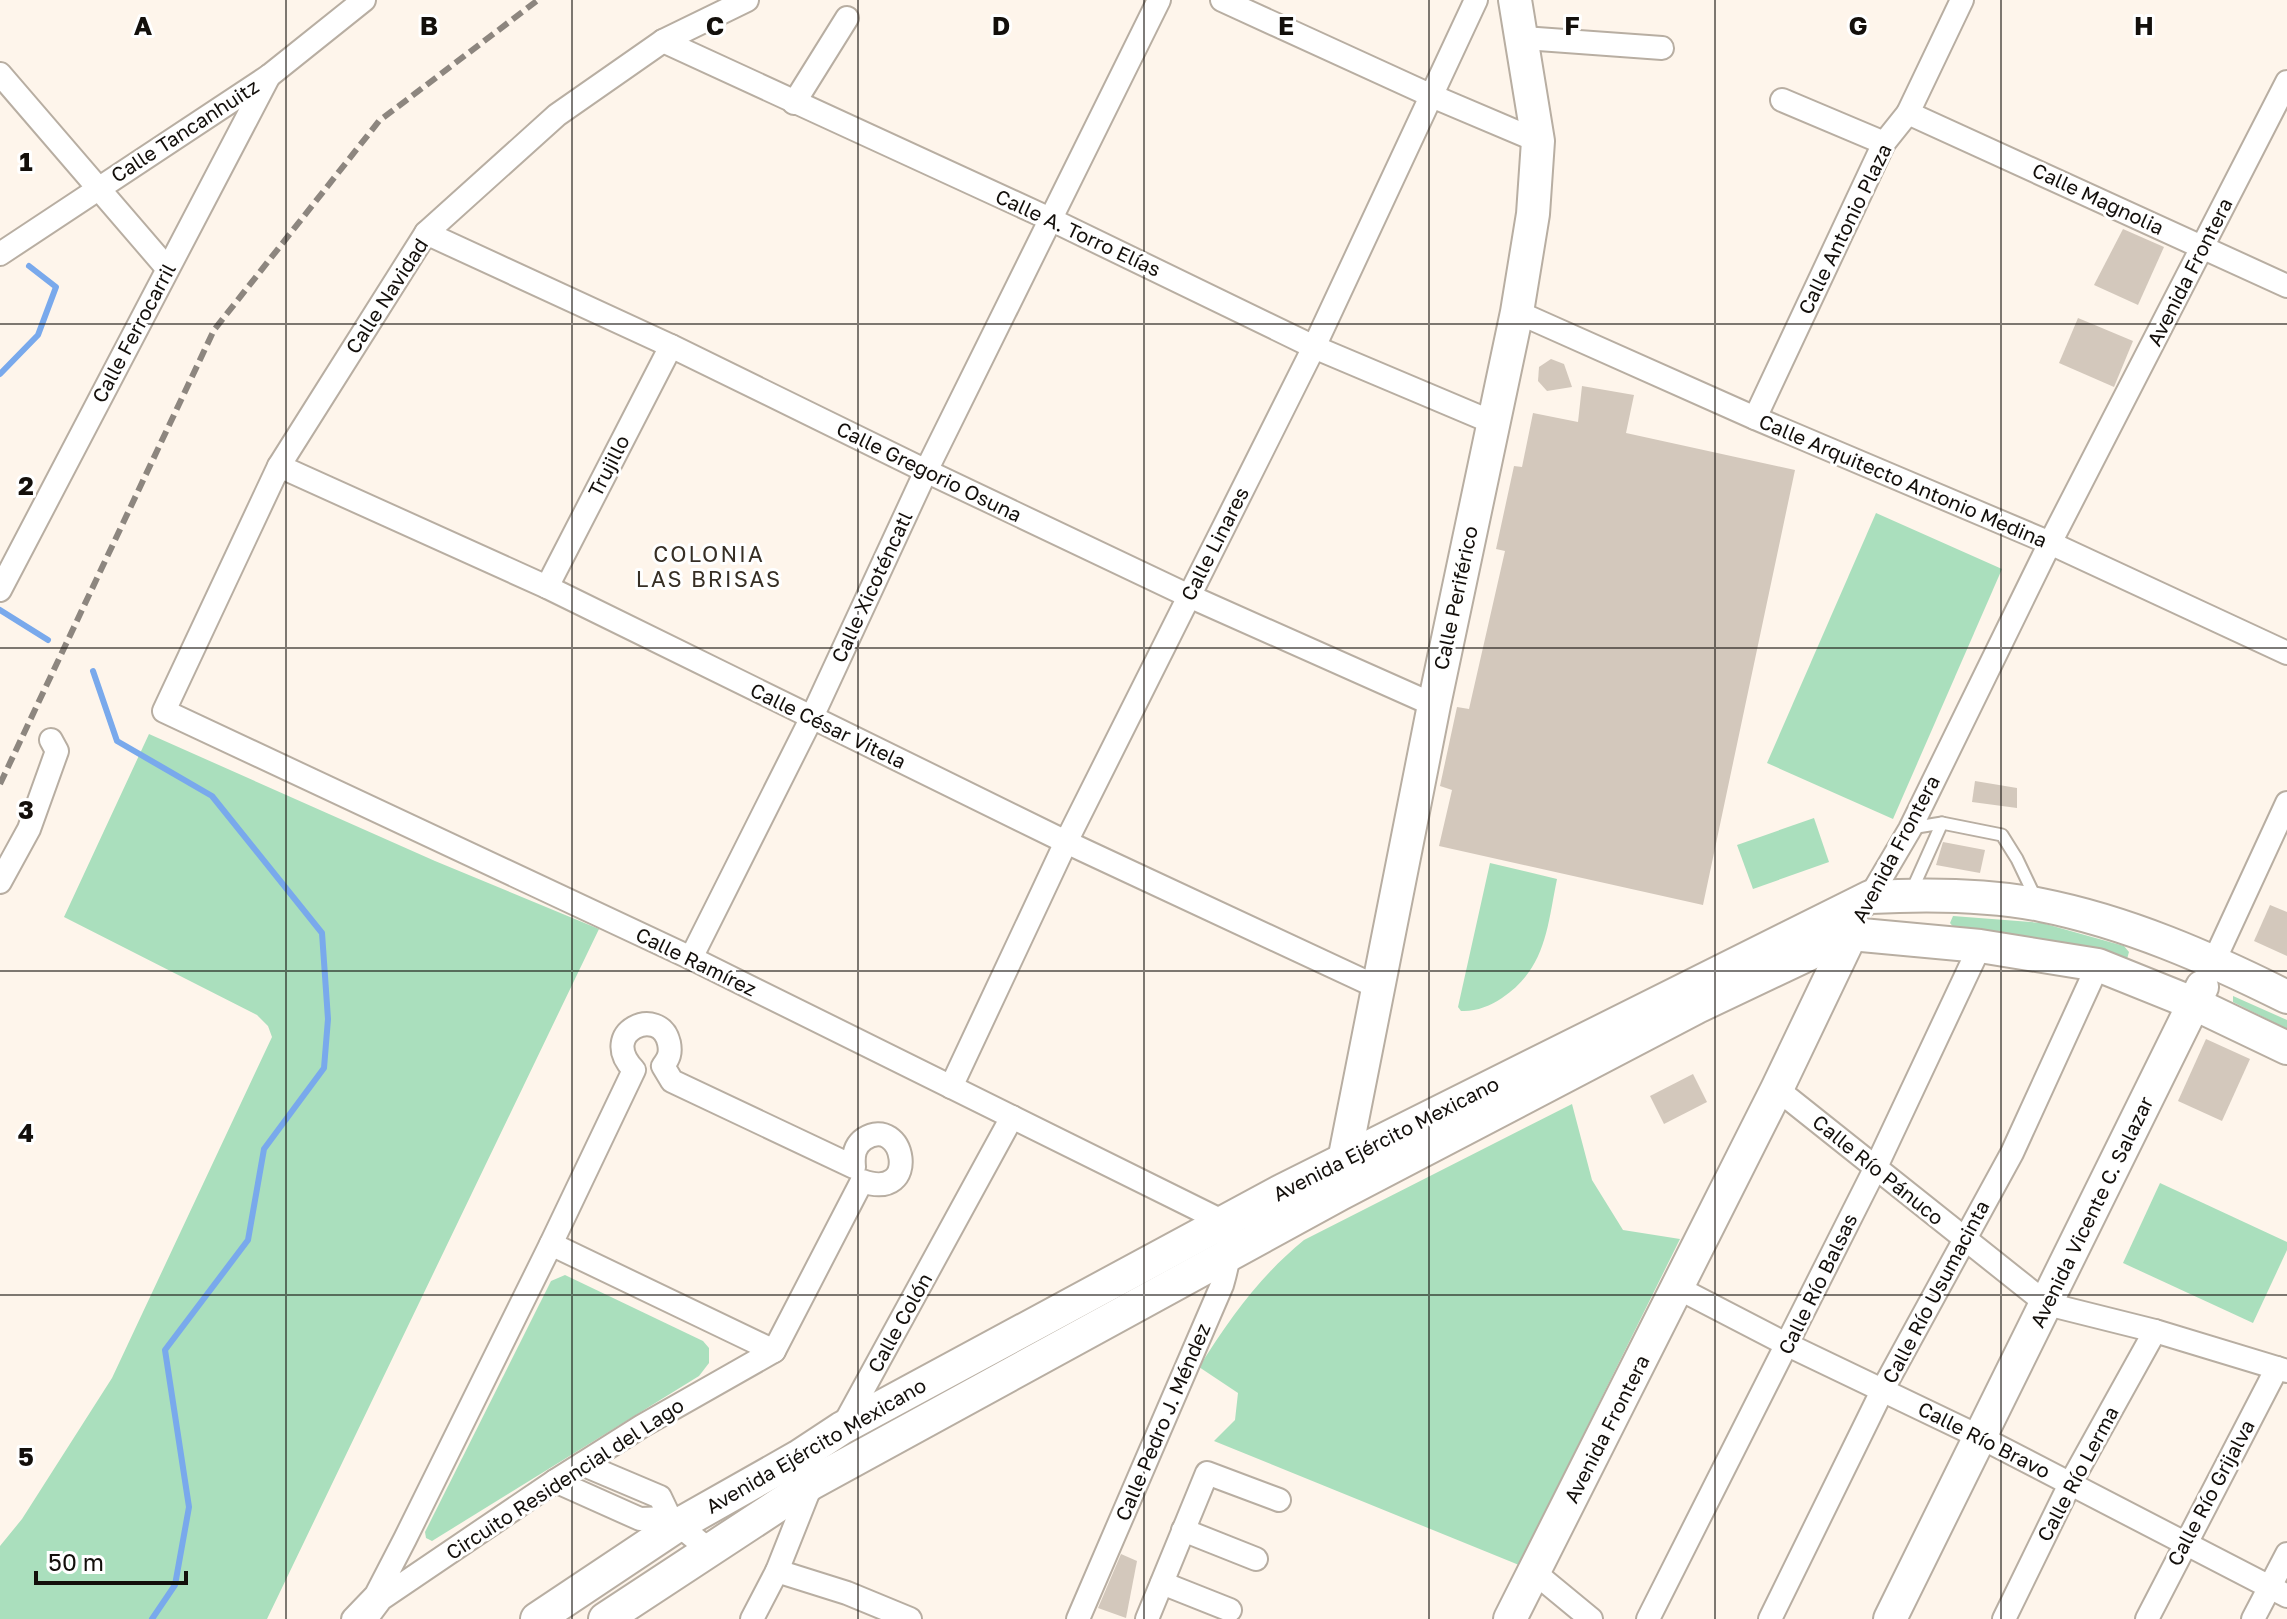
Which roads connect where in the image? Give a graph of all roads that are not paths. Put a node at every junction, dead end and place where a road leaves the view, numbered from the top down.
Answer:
1 (364, 0) edge
2 (747, 0) edge
3 (1159, 0) edge
4 (1222, 0) edge
5 (1476, 0) edge
6 (1515, 0) edge
7 (1962, 0) edge
8 (847, 18) dead end
9 (1523, 38) junction
10 (663, 41) junction
11 (1662, 48) dead end
12 (0, 74) edge
13 (269, 76) junction
14 (2287, 82) edge
15 (1432, 96) junction
16 (1782, 100) dead end
17 (794, 103) junction
18 (1908, 113) junction
19 (1538, 141) junction
20 (1884, 143) junction
21 (98, 188) junction
22 (1050, 219) junction
23 (426, 233) junction
24 (2202, 247) junction
25 (0, 254) edge
26 (167, 268) junction
27 (2287, 286) edge
28 (1517, 312) junction
29 (671, 346) junction
30 (1314, 347) junction
31 (1755, 418) junction
32 (1494, 423) junction
33 (279, 466) junction
34 (926, 471) junction
35 (2050, 543) junction
36 (547, 587) junction
37 (0, 590) edge
38 (1189, 596) junction
39 (2287, 653) edge
40 (1434, 705) junction
41 (164, 711) joint
42 (811, 719) junction
43 (51, 740) dead end
44 (2287, 803) edge
45 (1942, 823) junction
46 (1910, 829) junction
47 (1066, 842) junction
48 (0, 882) edge
49 (1911, 895) junction
50 (1870, 897) junction
51 (2039, 905) junction
52 (1851, 934) junction
53 (1980, 946) junction
54 (691, 958) junction
55 (2214, 961) junction
56 (2098, 965) junction
57 (1377, 987) junction
58 (2287, 997) edge
59 (2195, 1004) junction
60 (2287, 1048) edge
61 (951, 1087) junction
62 (1777, 1089) junction
63 (1012, 1117) junction
64 (1342, 1160) junction
65 (1875, 1169) junction
66 (1340, 1194) junction
67 (1224, 1222) junction
68 (1964, 1239) junction
69 (551, 1244) junction
70 (1231, 1255) junction
71 (1678, 1288) junction
72 (2047, 1304) junction
73 (2155, 1331) junction
74 (1788, 1345) junction
75 (774, 1351) junction
76 (2282, 1369) edge
77 (1883, 1389) junction
78 (842, 1428) junction
79 (1980, 1437) junction
80 (582, 1464) junction
81 (555, 1481) junction
82 (812, 1483) junction
83 (2070, 1484) junction
84 (1279, 1500) dead end
85 (674, 1522) junction
86 (1183, 1530) junction
87 (2184, 1543) junction
88 (708, 1549) junction
89 (2287, 1554) edge
90 (1256, 1559) dead end
91 (777, 1571) junction
92 (1534, 1572) junction
93 (1162, 1583) junction
94 (2278, 1591) edge
95 (1230, 1610) dead end
96 (339, 1619) edge
97 (350, 1619) edge
98 (366, 1619) edge
99 (537, 1619) edge
100 (605, 1619) edge
101 (752, 1619) edge
102 (910, 1619) edge
103 (1078, 1619) edge
104 (1147, 1619) edge
105 (1510, 1619) edge
106 (1591, 1619) edge
107 (1648, 1619) edge
108 (1770, 1619) edge
109 (1890, 1619) edge
110 (2004, 1619) edge
111 (2147, 1619) edge
112 (2253, 1619) edge

1 - 13 street, Calle Tancanhuitz
2 - 10 street, Calle Navidad
3 - 22 street, Calle Xicoténcatl
4 - 15 street
5 - 15 street, Calle Linares
6 - 9 main road, Calle Periférico
7 - 18 street, Calle Antonio Plaza
8 - 17 street
9 - 11 street
9 - 19 main road, Calle Periférico
10 - 17 street, Calle A. Torro Elías
10 - 23 street, Calle Navidad
12 - 21 street
13 - 21 street, Calle Tancanhuitz
13 - 26 street, Calle Ferrocarril
14 - 24 street, Avenida Frontera
15 - 19 street
15 - 30 street, Calle Linares
16 - 20 street
17 - 22 street, Calle A. Torro Elías
18 - 20 street, Calle Antonio Plaza
18 - 24 street, Calle Magnolia
19 - 28 main road, Calle Periférico
20 - 31 street, Calle Antonio Plaza
21 - 25 street, Calle Tancanhuitz
21 - 26 street
22 - 30 street, Calle A. Torro Elías
22 - 34 street, Calle Xicoténcatl
23 - 29 street, Calle Gregorio Osuna
23 - 33 street, Calle Navidad
24 - 27 street, Calle Magnolia
24 - 35 street, Avenida Frontera
26 - 37 street, Calle Ferrocarril
28 - 31 street, Calle Arquitecto Antonio Medina
28 - 32 main road, Calle Periférico
29 - 34 street, Calle Gregorio Osuna
29 - 36 street, Trujillo
30 - 32 street, Calle A. Torro Elías
30 - 38 street, Calle Linares
31 - 35 street, Calle Arquitecto Antonio Medina
32 - 40 main road, Calle Periférico
33 - 36 street, Calle César Vitela
33 - 41 street, Calle Navidad
34 - 38 street, Calle Gregorio Osuna
34 - 42 street, Calle Xicoténcatl
35 - 39 street, Calle Arquitecto Antonio Medina
35 - 46 street, Avenida Frontera
36 - 42 street, Calle César Vitela
38 - 40 street, Calle Gregorio Osuna
38 - 47 street, Calle Linares
40 - 57 main road, Calle Periférico
41 - 54 street, Calle Ramírez
42 - 47 street, Calle César Vitela
42 - 54 street, Calle Xicoténcatl
43 - 48 street
44 - 55 street, Avenida Vicente C. Salazar
45 - 46 lane
45 - 49 lane
45 - 51 lane
46 - 50 street, Avenida Frontera
47 - 57 street, Calle César Vitela
47 - 61 street, Calle Linares
49 - 50 main road, Avenida Ejército Mexicano
49 - 51 main road, Avenida Ejército Mexicano
50 - 52 main road, Avenida Frontera
50 - 64 main road, Avenida Ejército Mexicano
51 - 55 main road, Avenida Ejército Mexicano
52 - 53 main road
52 - 62 main road, Avenida Frontera
52 - 66 main road, Avenida Ejército Mexicano
53 - 56 main road
53 - 65 street, Calle Río Balsas
54 - 61 street, Calle Ramírez
55 - 58 main road, Avenida Ejército Mexicano
55 - 59 main road, Avenida Vicente C. Salazar
56 - 59 main road
56 - 68 street, Calle Río Usumacinta
57 - 64 main road, Calle Periférico
59 - 60 main road
59 - 72 main road, Avenida Vicente C. Salazar
61 - 63 street, Calle Ramírez
62 - 65 street, Calle Río Pánuco
62 - 71 main road, Avenida Frontera
63 - 67 street, Calle Ramírez
63 - 78 street, Calle Colón
64 - 66 main road, Calle Periférico
64 - 67 main road, Avenida Ejército Mexicano
65 - 68 street, Calle Río Pánuco
65 - 74 street, Calle Río Balsas
66 - 70 main road, Avenida Ejército Mexicano
67 - 70 street
67 - 78 main road, Avenida Ejército Mexicano
68 - 72 street, Calle Río Pánuco
68 - 77 street, Calle Río Usumacinta
69 - 75 street
69 - 75 street
69 - 97 street
70 - 82 main road, Avenida Ejército Mexicano
70 - 103 street, Calle Pedro J. Méndez
71 - 74 street, Calle Río Bravo
71 - 92 main road, Avenida Frontera
72 - 73 street, Calle Río Pánuco
72 - 79 main road, Avenida Vicente C. Salazar
73 - 76 street, Calle Río Pánuco
73 - 83 street, Calle Río Lerma
74 - 77 street, Calle Río Bravo
74 - 107 street, Calle Río Balsas
75 - 80 street, Circuito Residencial del Lago
76 - 87 street, Calle Río Grijalva
77 - 79 street, Calle Río Bravo
77 - 108 street, Calle Río Usumacinta
78 - 82 street, Calle Colón
78 - 85 main road, Avenida Ejército Mexicano
79 - 83 street, Calle Río Bravo
79 - 109 main road, Avenida Vicente C. Salazar
80 - 81 street, Circuito Residencial del Lago
80 - 85 street
81 - 85 street
81 - 98 street, Circuito Residencial del Lago
82 - 88 main road, Avenida Ejército Mexicano
82 - 91 street, Calle Colón
83 - 87 street, Calle Río Bravo
83 - 110 street, Calle Río Lerma
84 - 86 street
85 - 88 street
85 - 99 main road, Avenida Ejército Mexicano
86 - 90 street
86 - 93 street
87 - 94 street, Calle Río Bravo
87 - 111 street, Calle Río Grijalva
88 - 100 main road, Avenida Ejército Mexicano
89 - 94 street
91 - 101 street, Calle Colón
91 - 102 street
92 - 105 main road, Avenida Frontera
92 - 106 street
93 - 95 street
93 - 104 street
94 - 112 street
96 - 97 street

